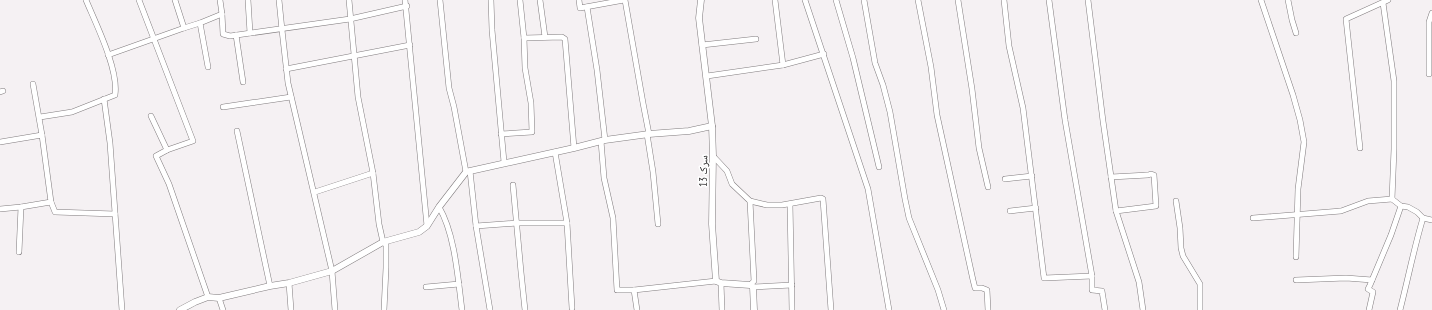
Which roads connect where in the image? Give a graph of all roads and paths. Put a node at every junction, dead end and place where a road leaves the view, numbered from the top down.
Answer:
1 (86, 0) edge
2 (139, 0) edge
3 (175, 0) edge
4 (220, 0) edge
5 (248, 0) edge
6 (279, 0) edge
7 (349, 0) edge
8 (405, 0) edge
9 (440, 0) edge
10 (491, 0) edge
11 (520, 0) edge
12 (540, 0) edge
13 (579, 0) edge
14 (625, 0) edge
15 (701, 0) edge
16 (775, 0) edge
17 (805, 0) edge
18 (836, 0) edge
19 (864, 0) edge
20 (918, 0) edge
21 (958, 0) edge
22 (1004, 0) edge
23 (1049, 0) edge
24 (1088, 0) edge
25 (1262, 0) edge
26 (1288, 0) edge
27 (1385, 1) edge
28 (407, 6) junction
29 (587, 7) junction
30 (1432, 13) edge
31 (222, 14) junction
32 (350, 19) junction
33 (200, 23) junction
34 (184, 28) junction
35 (282, 30) junction
36 (250, 32) junction
37 (1296, 33) dead end
38 (236, 35) junction
39 (545, 37) junction
40 (524, 38) junction
41 (154, 39) junction
42 (756, 39) dead end
43 (702, 44) junction
44 (410, 45) junction
45 (824, 54) junction
46 (108, 55) junction
47 (354, 56) junction
48 (783, 65) junction
49 (208, 67) dead end
50 (286, 69) junction
51 (1429, 74) dead end
52 (707, 76) junction
53 (243, 82) dead end
54 (33, 84) dead end
55 (291, 97) junction
56 (104, 99) junction
57 (223, 107) dead end
58 (151, 116) dead end
59 (40, 117) junction
60 (712, 126) junction
61 (237, 131) dead end
62 (501, 134) junction
63 (648, 134) junction
64 (42, 135) junction
65 (603, 140) junction
66 (0, 142) edge
67 (574, 148) junction
68 (1360, 148) dead end
69 (167, 150) junction
70 (555, 152) junction
71 (714, 156) junction
72 (504, 162) junction
73 (878, 168) dead end
74 (468, 171) junction
75 (373, 173) junction
76 (1032, 176) junction
77 (1111, 177) junction
78 (1005, 179) dead end
79 (513, 185) dead end
80 (988, 187) dead end
81 (315, 192) junction
82 (1392, 198) junction
83 (750, 201) junction
84 (1176, 201) dead end
85 (51, 202) junction
86 (790, 204) junction
87 (1402, 206) junction
88 (21, 207) junction
89 (439, 207) junction
90 (1036, 208) junction
91 (0, 209) edge
92 (1010, 211) dead end
93 (1116, 211) junction
94 (116, 214) junction
95 (1296, 214) junction
96 (1253, 218) dead end
97 (1423, 218) junction
98 (1432, 220) edge
99 (517, 223) junction
100 (567, 223) junction
101 (658, 224) dead end
102 (427, 226) junction
103 (476, 226) junction
104 (383, 242) junction
105 (19, 252) dead end
106 (1296, 257) dead end
107 (332, 271) junction
108 (1092, 276) junction
109 (1296, 280) dead end
110 (1372, 280) junction
111 (718, 282) junction
112 (289, 283) junction
113 (459, 284) junction
114 (792, 284) junction
115 (270, 286) junction
116 (752, 286) junction
117 (426, 287) dead end
118 (634, 290) junction
119 (208, 297) junction
120 (219, 298) junction
121 (572, 308) dead end
122 (122, 310) edge
123 (180, 310) edge
124 (223, 310) edge
125 (291, 310) edge
126 (335, 310) edge
127 (384, 310) edge
128 (462, 310) edge
129 (490, 310) edge
130 (525, 310) edge
131 (636, 310) edge
132 (722, 310) edge
133 (754, 310) edge
134 (792, 310) edge
135 (831, 310) edge
136 (889, 310) edge
137 (944, 310) edge
138 (988, 310) edge
139 (1105, 310) edge
140 (1143, 310) edge
141 (1200, 310) edge
142 (1369, 310) edge
143 (1400, 310) edge

1 - 46 street
2 - 41 street
3 - 34 street
4 - 31 street
5 - 36 street
6 - 35 street
7 - 32 street
8 - 28 street
9 - 74 street
10 - 62 street
11 - 40 street
12 - 39 street
13 - 29 street
14 - 29 street
14 - 63 street
15 - 43 street, سرک 13
16 - 48 street
17 - 45 street
18 - 73 street
19 - 137 street
20 - 138 street
21 - 80 street
22 - 76 street
23 - 108 street
24 - 77 street
25 - 95 street
26 - 37 street
27 - 68 street
27 - 82 street
28 - 32 street
28 - 44 street
29 - 65 street
30 - 51 street
31 - 33 street
31 - 38 street
32 - 35 street
32 - 47 street
33 - 34 street
33 - 49 street
34 - 41 street
35 - 36 street
35 - 50 street
36 - 38 street
38 - 53 street
39 - 40 street
39 - 67 street
40 - 62 street
41 - 46 street
41 - 69 street
42 - 43 street
43 - 52 street, سرک 13
44 - 47 street
44 - 102 street
45 - 48 street
45 - 136 street
46 - 56 street
47 - 50 street
47 - 75 street
48 - 52 street
50 - 55 street
52 - 60 street, سرک 13
54 - 59 street
55 - 57 street
55 - 81 street
56 - 59 street
56 - 94 street
58 - 69 street
59 - 64 street
60 - 63 street
60 - 71 street, سرک 13
61 - 115 street
62 - 72 street
63 - 65 street
63 - 101 street
64 - 66 street
64 - 85 street
65 - 67 street
65 - 118 street
67 - 70 street
69 - 119 street
70 - 72 street
70 - 100 street
71 - 83 street
71 - 111 street, سرک 13
72 - 74 street
74 - 89 street
74 - 103 street
75 - 81 street
75 - 104 street
76 - 78 street
76 - 90 street
77 - 93 street
77 - 93 street
79 - 99 street
81 - 107 street
82 - 87 street
82 - 95 street
83 - 86 street
83 - 116 street
84 - 141 street
85 - 88 street
85 - 94 street
86 - 114 street
86 - 135 street
87 - 97 street
87 - 110 street
88 - 91 street
88 - 105 street
89 - 102 street
89 - 113 street
90 - 92 street
90 - 108 street
93 - 140 street
94 - 122 street
95 - 96 street
95 - 106 street
97 - 98 street
97 - 143 street
99 - 100 street
99 - 103 street
99 - 130 street
100 - 121 street
102 - 104 street
103 - 129 street
104 - 107 street
104 - 127 street
107 - 112 street
107 - 126 street
108 - 139 street
109 - 110 street
110 - 142 street
111 - 116 street
111 - 118 street
111 - 132 street
112 - 115 street
112 - 125 street
113 - 117 street
113 - 128 street
114 - 116 street
114 - 134 street
115 - 120 street
116 - 133 street
118 - 131 street
119 - 120 street
119 - 123 street
120 - 124 street

